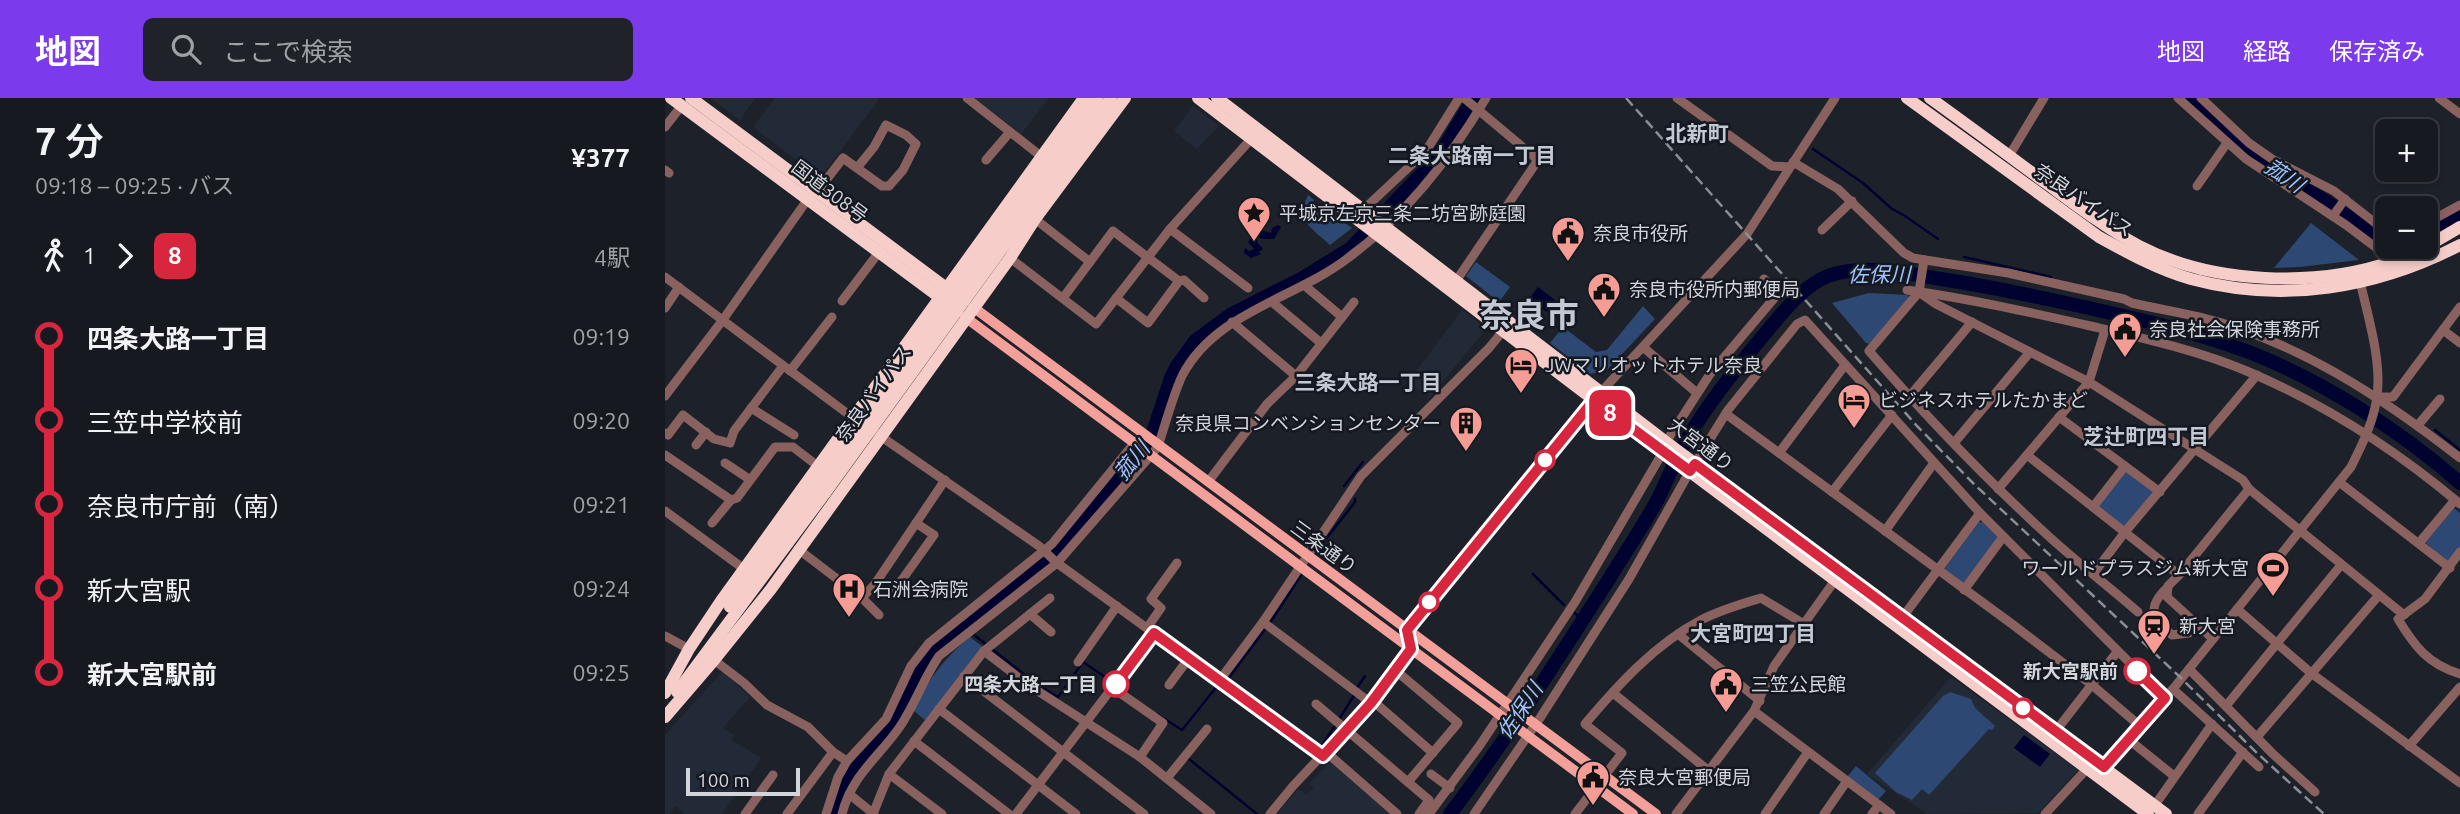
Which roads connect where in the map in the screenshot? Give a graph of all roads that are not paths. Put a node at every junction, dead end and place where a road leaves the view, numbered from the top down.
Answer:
1 (967, 98) edge
2 (1084, 98) edge
3 (1097, 98) edge
4 (1111, 98) edge
5 (1125, 98) edge
6 (1198, 98) edge
7 (1217, 98) edge
8 (1461, 98) edge
9 (1486, 98) edge
10 (1677, 98) edge
11 (1835, 98) edge
12 (1907, 98) edge
13 (1930, 98) edge
14 (2044, 98) edge
15 (2178, 98) edge
16 (2199, 98) edge
17 (2439, 98) edge
18 (682, 100) edge
19 (2188, 108) junction
20 (1479, 110) junction
21 (2460, 114) edge
22 (665, 127) edge
23 (1010, 132) junction
24 (1252, 138) junction
25 (2227, 143) junction
26 (2010, 156) junction
27 (1042, 157) junction
28 (986, 160) dead end
29 (1792, 165) junction
30 (857, 168) dead end
31 (2197, 186) dead end
32 (813, 193) junction
33 (2345, 200) junction
34 (1852, 201) junction
35 (2460, 205) edge
36 (2333, 216) junction
37 (1364, 217) junction
38 (2438, 217) edge
39 (1035, 219) junction
40 (2375, 223) edge
41 (2460, 227) edge
42 (1170, 229) junction
43 (1379, 230) junction
44 (1822, 230) dead end
45 (2438, 238) edge
46 (2460, 244) edge
47 (879, 252) junction
48 (1148, 257) junction
49 (1010, 258) junction
50 (2398, 259) edge
51 (1924, 261) junction
52 (2394, 261) junction
53 (1090, 262) junction
54 (2359, 276) junction
55 (665, 277) edge
56 (1764, 279) dead end
57 (1179, 281) junction
58 (1304, 285) junction
59 (1452, 286) junction
60 (679, 287) junction
61 (1248, 288) dead end
62 (1907, 290) dead end
63 (1919, 290) junction
64 (944, 294) junction
65 (1063, 298) junction
66 (1116, 298) junction
67 (1205, 298) dead end
68 (842, 301) dead end
69 (1272, 302) junction
70 (1354, 302) dead end
71 (2460, 307) edge
72 (665, 308) edge
73 (965, 311) junction
74 (831, 317) dead end
75 (1342, 317) junction
76 (722, 321) junction
77 (1232, 322) junction
78 (1972, 322) junction
79 (2105, 330) junction
80 (2443, 330) junction
81 (1503, 331) junction
82 (1321, 343) junction
83 (2460, 343) edge
84 (908, 344) junction
85 (1643, 347) junction
86 (2030, 352) junction
87 (1845, 365) junction
88 (786, 368) junction
89 (2257, 375) junction
90 (1296, 376) junction
91 (2089, 382) junction
92 (1697, 393) junction
93 (665, 396) edge
94 (1597, 396) junction
95 (1909, 397) junction
96 (2440, 398) dead end
97 (2376, 400) junction
98 (751, 408) junction
99 (702, 414) dead end
100 (1726, 414) junction
101 (1892, 415) junction
102 (2059, 417) junction
103 (855, 419) junction
104 (694, 423) junction
105 (2418, 425) junction
106 (706, 432) junction
107 (665, 433) edge
108 (2367, 433) junction
109 (794, 435) dead end
110 (880, 435) junction
111 (1139, 441) junction
112 (1954, 443) junction
113 (697, 445) dead end
114 (1666, 448) junction
115 (1153, 449) junction
116 (2195, 449) junction
117 (1779, 453) junction
118 (2027, 454) junction
119 (665, 455) edge
120 (2460, 458) edge
121 (725, 463) dead end
122 (1934, 463) junction
123 (2125, 466) junction
124 (819, 467) junction
125 (1691, 467) junction
126 (749, 479) junction
127 (945, 480) junction
128 (1208, 482) junction
129 (2339, 482) junction
130 (1998, 489) junction
131 (2249, 489) junction
132 (1832, 492) junction
133 (2160, 492) junction
134 (731, 500) junction
135 (2458, 502) edge
136 (2093, 507) junction
137 (665, 511) edge
138 (1980, 513) junction
139 (712, 523) dead end
140 (916, 523) junction
141 (1885, 531) junction
142 (2300, 531) junction
143 (2125, 532) junction
144 (2003, 537) junction
145 (2419, 543) junction
146 (798, 549) junction
147 (1044, 551) junction
148 (2460, 552) edge
149 (1302, 561) junction
150 (1057, 563) junction
151 (1177, 563) dead end
152 (2341, 565) junction
153 (2450, 568) junction
154 (744, 569) junction
155 (1938, 570) junction
156 (2094, 573) junction
157 (2179, 575) junction
158 (1838, 576) junction
159 (2168, 586) junction
160 (1964, 590) junction
161 (894, 591) dead end
162 (2379, 595) junction
163 (862, 598) junction
164 (1050, 598) dead end
165 (1117, 606) junction
166 (734, 609) junction
167 (2237, 609) junction
168 (2138, 612) dead end
169 (1030, 614) junction
170 (879, 615) dead end
171 (2404, 615) junction
172 (1902, 618) junction
173 (1262, 622) junction
174 (1804, 624) junction
175 (2197, 624) junction
176 (1151, 630) junction
177 (1407, 630) junction
178 (1051, 632) dead end
179 (1678, 634) junction
180 (665, 636) edge
181 (2213, 639) junction
182 (2276, 644) junction
183 (689, 649) junction
184 (1411, 649) junction
185 (984, 650) junction
186 (2117, 652) junction
187 (1189, 658) junction
188 (714, 660) junction
189 (1078, 663) dead end
190 (2189, 669) junction
191 (2311, 673) junction
192 (2460, 674) edge
193 (1401, 675) dead end
194 (964, 676) junction
195 (1219, 681) junction
196 (1169, 685) dead end
197 (2092, 685) junction
198 (2460, 687) edge
199 (1113, 688) junction
200 (2173, 689) junction
201 (665, 693) edge
202 (1613, 693) junction
203 (2165, 698) junction
204 (1759, 701) junction
205 (1372, 702) junction
206 (1316, 704) dead end
207 (1508, 706) junction
208 (2226, 706) junction
209 (939, 709) junction
210 (665, 710) edge
211 (1754, 711) junction
212 (1501, 716) junction
213 (665, 718) edge
214 (1086, 722) junction
215 (1533, 724) junction
216 (2212, 724) junction
217 (2140, 726) junction
218 (1207, 729) dead end
219 (1347, 729) junction
220 (2056, 732) junction
221 (1525, 735) junction
222 (2257, 737) junction
223 (2128, 739) junction
224 (914, 741) junction
225 (2409, 746) junction
226 (833, 752) junction
227 (1808, 752) junction
228 (2242, 752) junction
229 (1063, 753) junction
230 (1433, 753) junction
231 (1324, 754) junction
232 (1140, 757) junction
233 (847, 761) junction
234 (2104, 767) junction
235 (2259, 767) dead end
236 (2087, 769) junction
237 (1709, 771) junction
238 (889, 774) junction
239 (1431, 774) dead end
240 (773, 775) dead end
241 (1604, 776) junction
242 (2175, 776) junction
243 (1168, 777) junction
244 (1847, 781) junction
245 (1408, 782) junction
246 (2460, 783) edge
247 (1038, 785) junction
248 (1595, 787) junction
249 (1450, 788) junction
250 (2315, 792) dead end
251 (849, 794) junction
252 (1879, 805) junction
253 (2152, 809) edge
254 (745, 814) edge
255 (787, 814) edge
256 (826, 814) edge
257 (842, 814) edge
258 (874, 814) edge
259 (942, 814) edge
260 (1009, 814) edge
261 (1016, 814) edge
262 (1076, 814) edge
263 (1144, 814) edge
264 (1211, 814) edge
265 (1270, 814) edge
266 (1397, 814) edge
267 (1419, 814) edge
268 (1429, 814) edge
269 (1474, 814) edge
270 (1575, 814) edge
271 (1633, 814) edge
272 (1655, 814) edge
273 (1676, 814) edge
274 (1765, 814) edge
275 (1824, 814) edge
276 (1872, 814) edge
277 (1891, 814) edge
278 (2045, 814) edge
279 (2166, 814) edge
280 (2198, 814) edge

1 - 23 street
2 - 27 highway
3 - 166 highway, 奈良バイパス, bridge
4 - 166 highway, 奈良バイパス, bridge
5 - 39 highway
6 - 24 highway, 大宮通り
7 - 37 highway, 大宮通り
8 - 20 street
8 - 37 street
9 - 20 street
10 - 29 street
11 - 29 street
12 - 54 highway, 奈良バイパス
13 - 26 highway, 奈良バイパス
14 - 26 street
15 - 19 street
16 - 19 street
16 - 33 street
17 - 21 street
18 - 22 street
18 - 32 highway, 国道308号
19 - 25 street
20 - 43 street
20 - 59 street
23 - 27 street
23 - 28 street
24 - 37 highway, 大宮通り
24 - 42 street
25 - 31 street
25 - 36 street
26 - 54 highway, 奈良バイパス
27 - 64 highway
29 - 34 street
29 - 85 street
30 - 32 street
32 - 47 highway, 国道308号
32 - 64 highway, 国道308号
32 - 76 street
33 - 36 street
33 - 40 street
34 - 44 street
34 - 51 street
35 - 38 street
36 - 52 street
37 - 43 highway, 大宮通り
39 - 49 highway
39 - 53 street
41 - 45 highway, 奈良バイパス
42 - 48 street
42 - 61 street
43 - 58 street
43 - 59 highway, 大宮通り
46 - 54 highway, 奈良バイパス
47 - 64 highway, 国道308号
47 - 68 street
48 - 53 street
48 - 57 street
48 - 66 street
49 - 65 street
49 - 73 highway
50 - 52 highway, 奈良バイパス
51 - 63 street
51 - 97 street
52 - 54 highway, 奈良バイパス
53 - 65 street
54 - 97 street
55 - 60 street
56 - 92 street
57 - 66 street
57 - 67 street
58 - 69 street
58 - 75 street
59 - 81 highway, 大宮通り
59 - 94 highway, 大宮通り
60 - 72 street
60 - 76 street
62 - 63 street
63 - 78 street
63 - 79 street
63 - 95 street
64 - 73 highway, 国道308号
64 - 84 highway
65 - 66 street
69 - 77 street
69 - 82 street
70 - 75 street
71 - 80 street
73 - 84 highway
73 - 110 highway
73 - 111 main road, 三条通り
74 - 88 street
75 - 82 street
76 - 88 street
76 - 93 street
77 - 90 street
77 - 115 street
78 - 86 street
78 - 95 street
79 - 89 street
79 - 91 street
80 - 83 street
80 - 97 street
81 - 94 highway, 大宮通り
81 - 149 street
82 - 90 street
84 - 103 highway
85 - 92 street
85 - 94 street
86 - 91 street
86 - 112 street
87 - 100 street
87 - 101 street
87 - 117 street
88 - 98 street
88 - 103 street
89 - 108 street
89 - 116 street
90 - 128 street
91 - 102 street
91 - 116 street
92 - 114 street
94 - 114 highway, 大宮通り
94 - 177 street
95 - 112 street
96 - 105 street
97 - 105 street
97 - 108 street
98 - 106 street
98 - 109 street
99 - 104 street
100 - 117 street
100 - 125 street
101 - 122 street
101 - 132 street
102 - 118 street
102 - 123 street
103 - 110 street
103 - 124 highway
104 - 106 street
104 - 107 street
105 - 120 street
106 - 113 street
108 - 129 street
108 - 135 street
110 - 127 street
110 - 146 highway
111 - 115 main road, 三条通り
111 - 147 street
112 - 130 street
114 - 125 highway, 大宮通り
114 - 207 street
115 - 128 main road, 三条通り
115 - 149 main road, 三条通り
115 - 150 street
116 - 131 street
116 - 133 street
117 - 132 street
118 - 130 street
118 - 136 street
119 - 134 street
121 - 126 street
122 - 138 street
122 - 141 street
123 - 133 street
123 - 136 street
124 - 126 street
124 - 154 highway
125 - 158 highway, 大宮通り
125 - 215 street
126 - 134 street
127 - 140 street
127 - 147 street
128 - 149 main road, 三条通り
129 - 142 street
129 - 145 street
130 - 156 street
131 - 142 street
131 - 157 street
132 - 141 street
133 - 143 street
134 - 139 street
135 - 145 street
136 - 143 street
137 - 154 street
138 - 144 street
138 - 155 street
140 - 161 street
140 - 163 street
141 - 155 street
142 - 152 street
142 - 167 street
143 - 156 street
143 - 157 street
144 - 160 street
144 - 186 street
145 - 153 street
146 - 163 street
146 - 188 highway
147 - 150 street
147 - 233 street
148 - 153 street
149 - 173 street
149 - 177 main road, 三条通り
149 - 184 main road, 三条通り
150 - 165 street
150 - 251 street
151 - 176 street
152 - 162 street
152 - 182 street
153 - 171 street
154 - 183 highway
155 - 160 street
155 - 172 street
156 - 168 street
157 - 159 street
158 - 172 highway, 大宮通り
158 - 174 street
158 - 236 highway, 大宮通り
159 - 175 street
159 - 175 street
160 - 197 street
162 - 171 street
162 - 191 street
163 - 170 street
164 - 169 street
165 - 176 street
165 - 189 street
166 - 201 highway, 奈良バイパス
166 - 210 highway, 奈良バイパス
167 - 181 street
167 - 182 street
169 - 178 street
169 - 185 street
171 - 192 street
172 - 220 highway, 大宮通り
173 - 195 street
173 - 205 street
174 - 179 street
174 - 204 street
175 - 181 street
176 - 187 street
176 - 199 street
177 - 184 street
177 - 207 main road, 三条通り
179 - 202 street
179 - 204 street
180 - 183 street
181 - 190 street
182 - 191 street
182 - 208 street
183 - 201 highway
184 - 205 street
184 - 212 main road, 三条通り
185 - 194 street
185 - 214 street
186 - 197 street
186 - 203 street
187 - 195 street
187 - 196 street
188 - 213 highway
188 - 226 street
190 - 200 street
190 - 208 street
191 - 222 street
191 - 225 street
193 - 230 street
194 - 209 street
194 - 229 street
195 - 231 street
197 - 217 street
197 - 220 street
198 - 225 street
199 - 214 street
199 - 232 street
200 - 203 street
200 - 216 street
202 - 237 street
202 - 241 street
203 - 217 street
204 - 211 street
205 - 219 street
205 - 230 street
206 - 219 street
207 - 212 street
207 - 215 main road, 三条通り
208 - 222 street
209 - 224 street
209 - 247 street
211 - 227 street
211 - 237 street
212 - 221 main road, 三条通り
212 - 249 street
214 - 229 street
214 - 232 street
215 - 221 street
215 - 241 main road, 三条通り
216 - 228 street
216 - 242 street
217 - 223 street
218 - 243 street
219 - 231 street
219 - 245 street
220 - 234 highway, 大宮通り
221 - 248 main road, 三条通り
221 - 269 street
222 - 250 street
223 - 234 street
223 - 242 street
224 - 238 street
224 - 260 street
225 - 246 street
226 - 233 street
226 - 255 street
227 - 244 street
227 - 274 street
228 - 235 street
228 - 280 street
229 - 247 street
229 - 263 street
230 - 245 street
231 - 265 street
231 - 266 street
232 - 243 street
233 - 256 street
234 - 236 street
234 - 253 highway, 大宮通り
236 - 253 highway, 大宮通り
236 - 278 street
237 - 273 street
238 - 258 street
238 - 259 street
239 - 249 street
240 - 254 street
241 - 248 street
241 - 272 main road, 三条通り
242 - 253 street
243 - 264 street
244 - 252 street
244 - 275 street
245 - 267 street
247 - 261 street
247 - 262 street
248 - 270 street
248 - 271 main road, 三条通り
249 - 268 street
251 - 257 street
251 - 258 street
252 - 276 street
252 - 277 street
253 - 279 highway, 大宮通り

